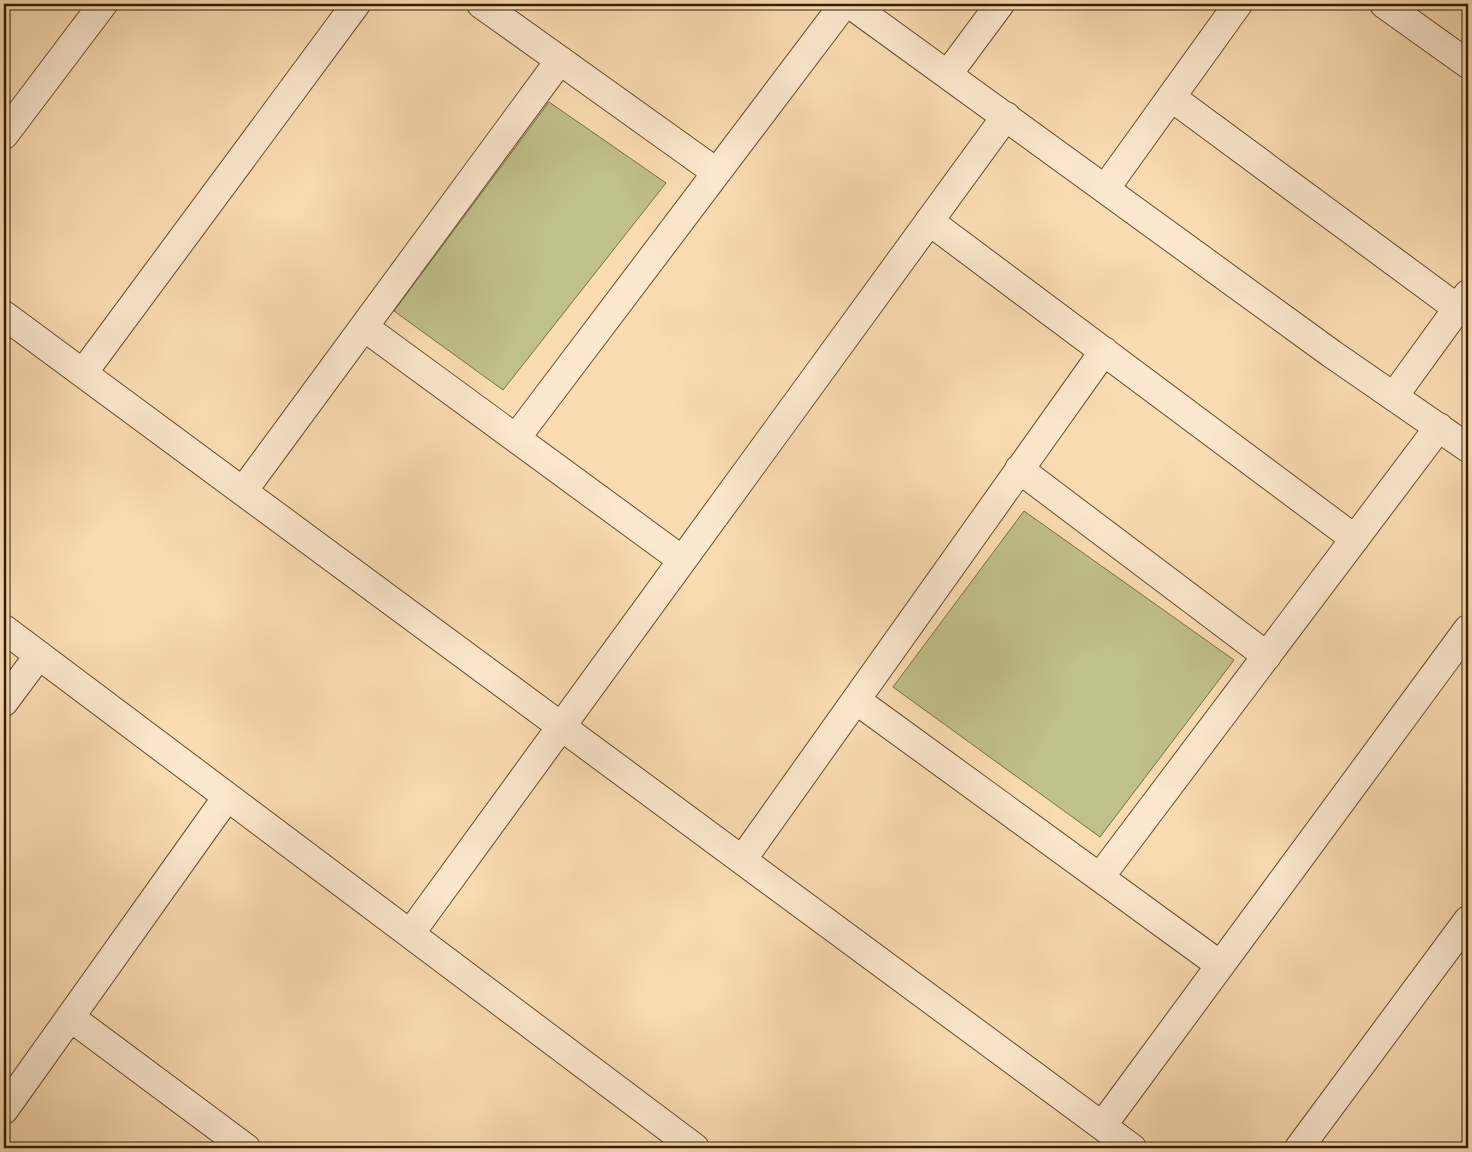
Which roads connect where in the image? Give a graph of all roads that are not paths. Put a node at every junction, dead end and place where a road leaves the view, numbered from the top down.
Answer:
1 (103, 4) edge
2 (356, 4) edge
3 (481, 4) edge
4 (844, 4) edge
5 (850, 4) edge
6 (1000, 4) edge
7 (1238, 4) edge
8 (1384, 4) edge
9 (1412, 12) edge
10 (560, 60) junction
11 (1468, 64) edge
12 (948, 74) junction
13 (1171, 96) junction
14 (1006, 116) junction
15 (4, 136) edge
16 (716, 172) junction
17 (1105, 189) junction
18 (929, 221) junction
19 (1463, 301) edge
20 (4, 315) edge
21 (364, 327) junction
22 (1104, 351) junction
23 (83, 373) junction
24 (1394, 396) junction
25 (1439, 427) junction
26 (516, 438) junction
27 (1468, 448) edge
28 (1019, 469) junction
29 (243, 491) junction
30 (1355, 539) junction
31 (682, 560) junction
32 (4, 629) edge
33 (1468, 629) edge
34 (39, 655) junction
35 (1267, 656) junction
36 (856, 700) junction
37 (4, 702) edge
38 (561, 726) junction
39 (228, 797) junction
40 (742, 860) junction
41 (1100, 877) junction
42 (1468, 920) edge
43 (410, 934) junction
44 (1220, 965) junction
45 (70, 1017) junction
46 (4, 1110) edge
47 (1102, 1126) junction
48 (246, 1148) edge
49 (695, 1148) edge
50 (1132, 1148) edge
51 (1299, 1148) edge

1 - 15 street
2 - 23 street
3 - 10 street
4 - 16 street
5 - 12 street
6 - 12 street
7 - 13 street
8 - 9 street
9 - 11 street
10 - 16 street
10 - 21 street
12 - 14 street
13 - 17 street
13 - 19 street
14 - 17 street
14 - 18 street
16 - 26 street
17 - 24 street
18 - 22 street
18 - 31 street
19 - 24 street
20 - 23 street
21 - 26 street
21 - 29 street
22 - 28 street
22 - 30 street
23 - 29 street
24 - 25 street
25 - 27 street
25 - 30 street
26 - 31 street
28 - 35 street
28 - 36 street
29 - 38 street
30 - 35 street
31 - 38 street
32 - 34 street
33 - 44 street
34 - 37 street
34 - 39 street
35 - 41 street
36 - 40 street
36 - 41 street
38 - 40 street
38 - 43 street
39 - 43 street
39 - 45 street
40 - 47 street
41 - 44 street
42 - 51 street
43 - 49 street
44 - 47 street
45 - 46 street
45 - 48 street
47 - 50 street

